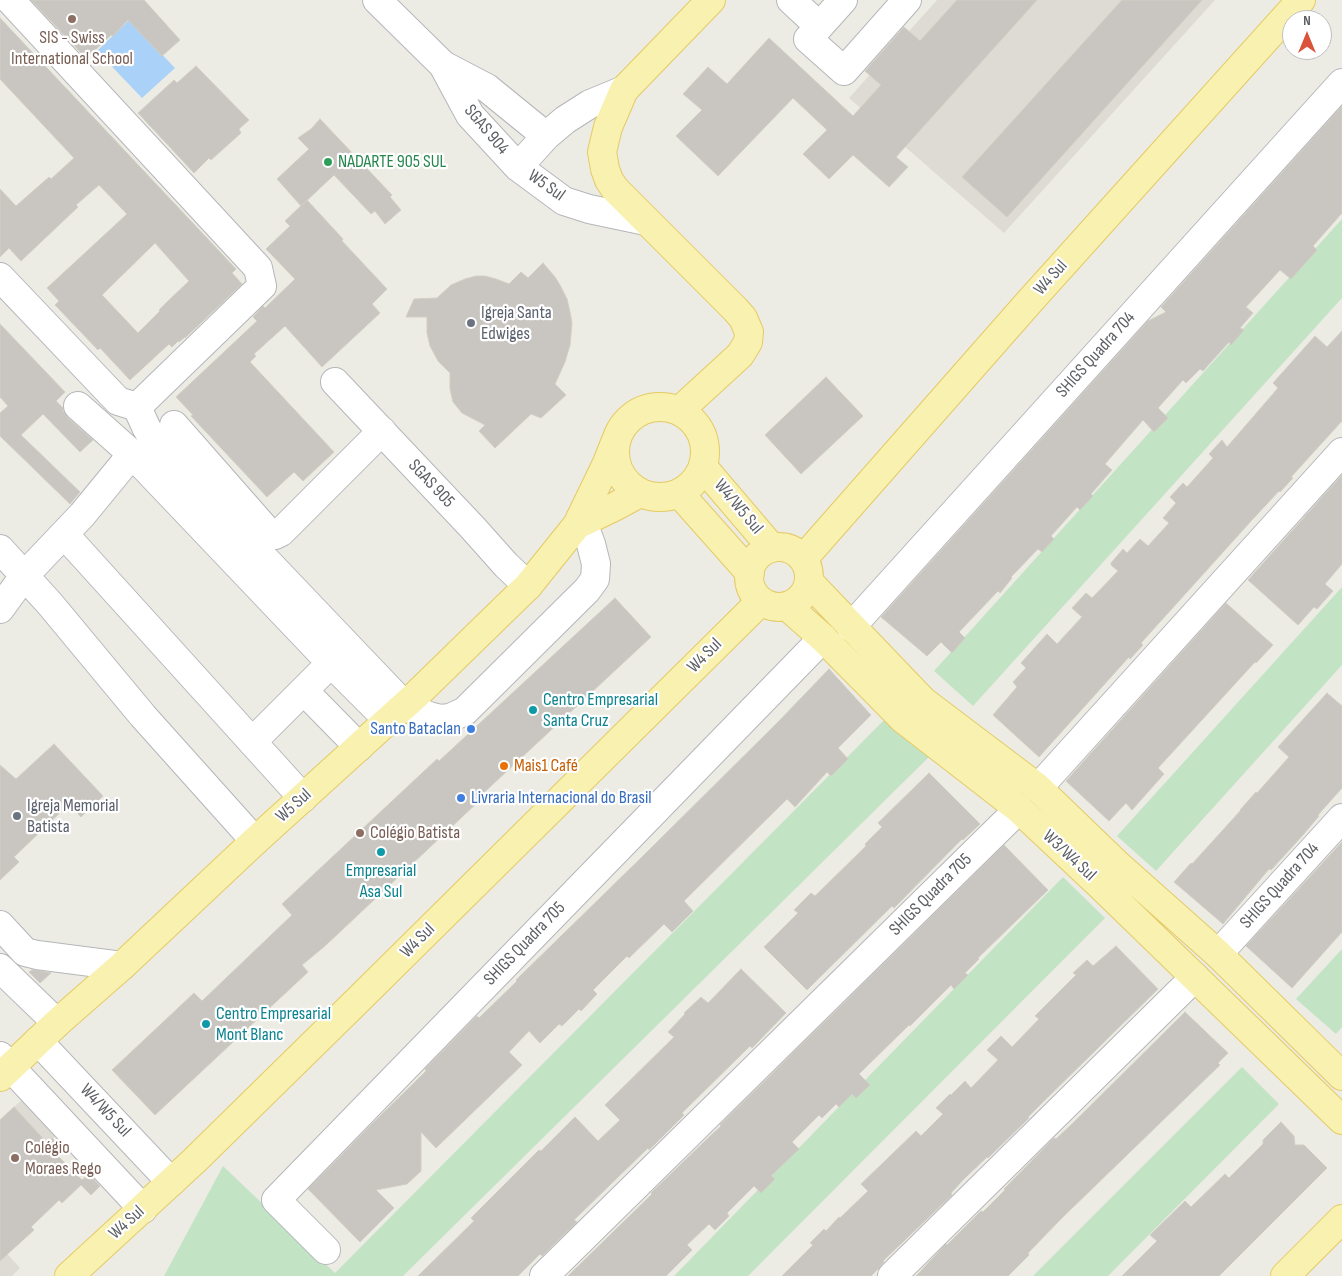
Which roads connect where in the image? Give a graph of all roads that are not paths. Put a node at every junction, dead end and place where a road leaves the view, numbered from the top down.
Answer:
1 (10, 0) edge
2 (377, 0) edge
3 (710, 0) edge
4 (791, 0) edge
5 (907, 0) edge
6 (1301, 0) edge
7 (837, 2) edge
8 (819, 26) junction
9 (443, 65) junction
10 (1342, 83) edge
11 (624, 90) junction
12 (546, 136) junction
13 (518, 166) junction
14 (646, 221) junction
15 (0, 277) edge
16 (335, 382) dead end
17 (78, 406) dead end
18 (137, 407) junction
19 (679, 411) junction
20 (174, 425) dead end
21 (382, 432) junction
22 (616, 440) junction
23 (1342, 452) edge
24 (132, 454) junction
25 (703, 467) junction
26 (640, 492) junction
27 (679, 493) junction
28 (580, 524) junction
29 (64, 534) junction
30 (772, 548) junction
31 (0, 549) edge
32 (806, 571) junction
33 (750, 573) junction
34 (24, 576) junction
35 (528, 586) junction
36 (773, 604) junction
37 (0, 609) edge
38 (851, 627) junction
39 (823, 638) junction
40 (331, 664) junction
41 (304, 691) junction
42 (913, 710) junction
43 (397, 713) junction
44 (252, 742) junction
45 (360, 748) junction
46 (1038, 788) junction
47 (303, 798) junction
48 (1019, 809) junction
49 (1342, 818) edge
50 (255, 841) junction
51 (1111, 876) junction
52 (0, 925) edge
53 (1218, 954) junction
54 (122, 966) junction
55 (0, 968) edge
56 (1196, 977) junction
57 (47, 1032) junction
58 (1310, 1046) junction
59 (1288, 1066) junction
60 (3, 1067) edge
61 (1342, 1076) edge
62 (1342, 1120) edge
63 (171, 1182) junction
64 (143, 1209) junction
65 (1342, 1219) edge
66 (326, 1250) dead end
67 (69, 1276) edge
68 (544, 1276) edge
69 (892, 1276) edge
70 (1285, 1276) edge

1 - 18 street
2 - 9 street, SGAS 904
3 - 11 main road, W5 Sul
4 - 8 street
5 - 8 street
6 - 32 main road, W4 Sul
7 - 8 street
9 - 12 street, SGAS 904
9 - 13 street, SGAS 904
10 - 38 street, SHIGS Quadra 704
11 - 12 street, W5 Sul
11 - 14 main road, W5 Sul
12 - 13 street, W5 Sul
13 - 14 street, W5 Sul
14 - 19 main road, W5 Sul
15 - 18 street
16 - 21 street, SGAS 905
17 - 24 street
18 - 43 street
19 - 22 main road
19 - 25 main road
20 - 21 street
21 - 35 street, SGAS 905
22 - 26 main road
22 - 28 main road, W5 Sul
23 - 46 street
24 - 29 street
24 - 40 street
25 - 27 main road
25 - 30 main road, W4/W5 Sul
26 - 27 main road
26 - 28 main road, W5 Sul
27 - 33 main road, W4/W5 Sul
28 - 35 main road, W5 Sul
28 - 43 street
29 - 34 street
29 - 44 street
30 - 32 main road
30 - 33 main road
31 - 34 street
32 - 36 main road
32 - 38 main road, W3/W4 Sul
33 - 36 main road
34 - 37 street
34 - 50 street
35 - 43 main road, W5 Sul
36 - 39 main road, W3/W4 Sul
36 - 63 main road, W4 Sul
38 - 42 main road, W3/W4 Sul
39 - 42 main road, W3/W4 Sul
39 - 66 street, SHIGS Quadra 705
40 - 41 street
40 - 43 street
41 - 44 street
41 - 45 street
42 - 46 main road, W3/W4 Sul
42 - 48 main road, W3/W4 Sul
43 - 45 main road, W5 Sul
44 - 47 street
45 - 47 main road, W5 Sul
46 - 51 main road, W3/W4 Sul
47 - 50 main road, W5 Sul
48 - 51 main road, W3/W4 Sul
48 - 68 street, SHIGS Quadra 705
49 - 53 street, SHIGS Quadra 704
50 - 54 main road, W5 Sul
51 - 53 main road, W3/W4 Sul
51 - 56 main road, W3/W4 Sul
52 - 54 street
53 - 58 main road, W3/W4 Sul
54 - 57 main road, W5 Sul
55 - 57 street, W4/W5 Sul
56 - 59 main road, W3/W4 Sul
56 - 69 street
57 - 60 main road, W5 Sul
57 - 63 street, W4/W5 Sul
58 - 59 main road
58 - 61 main road, W3/W4 Sul
59 - 62 main road, W3/W4 Sul
60 - 64 street
63 - 64 main road, W4 Sul
64 - 67 main road, W4 Sul
65 - 70 main road

